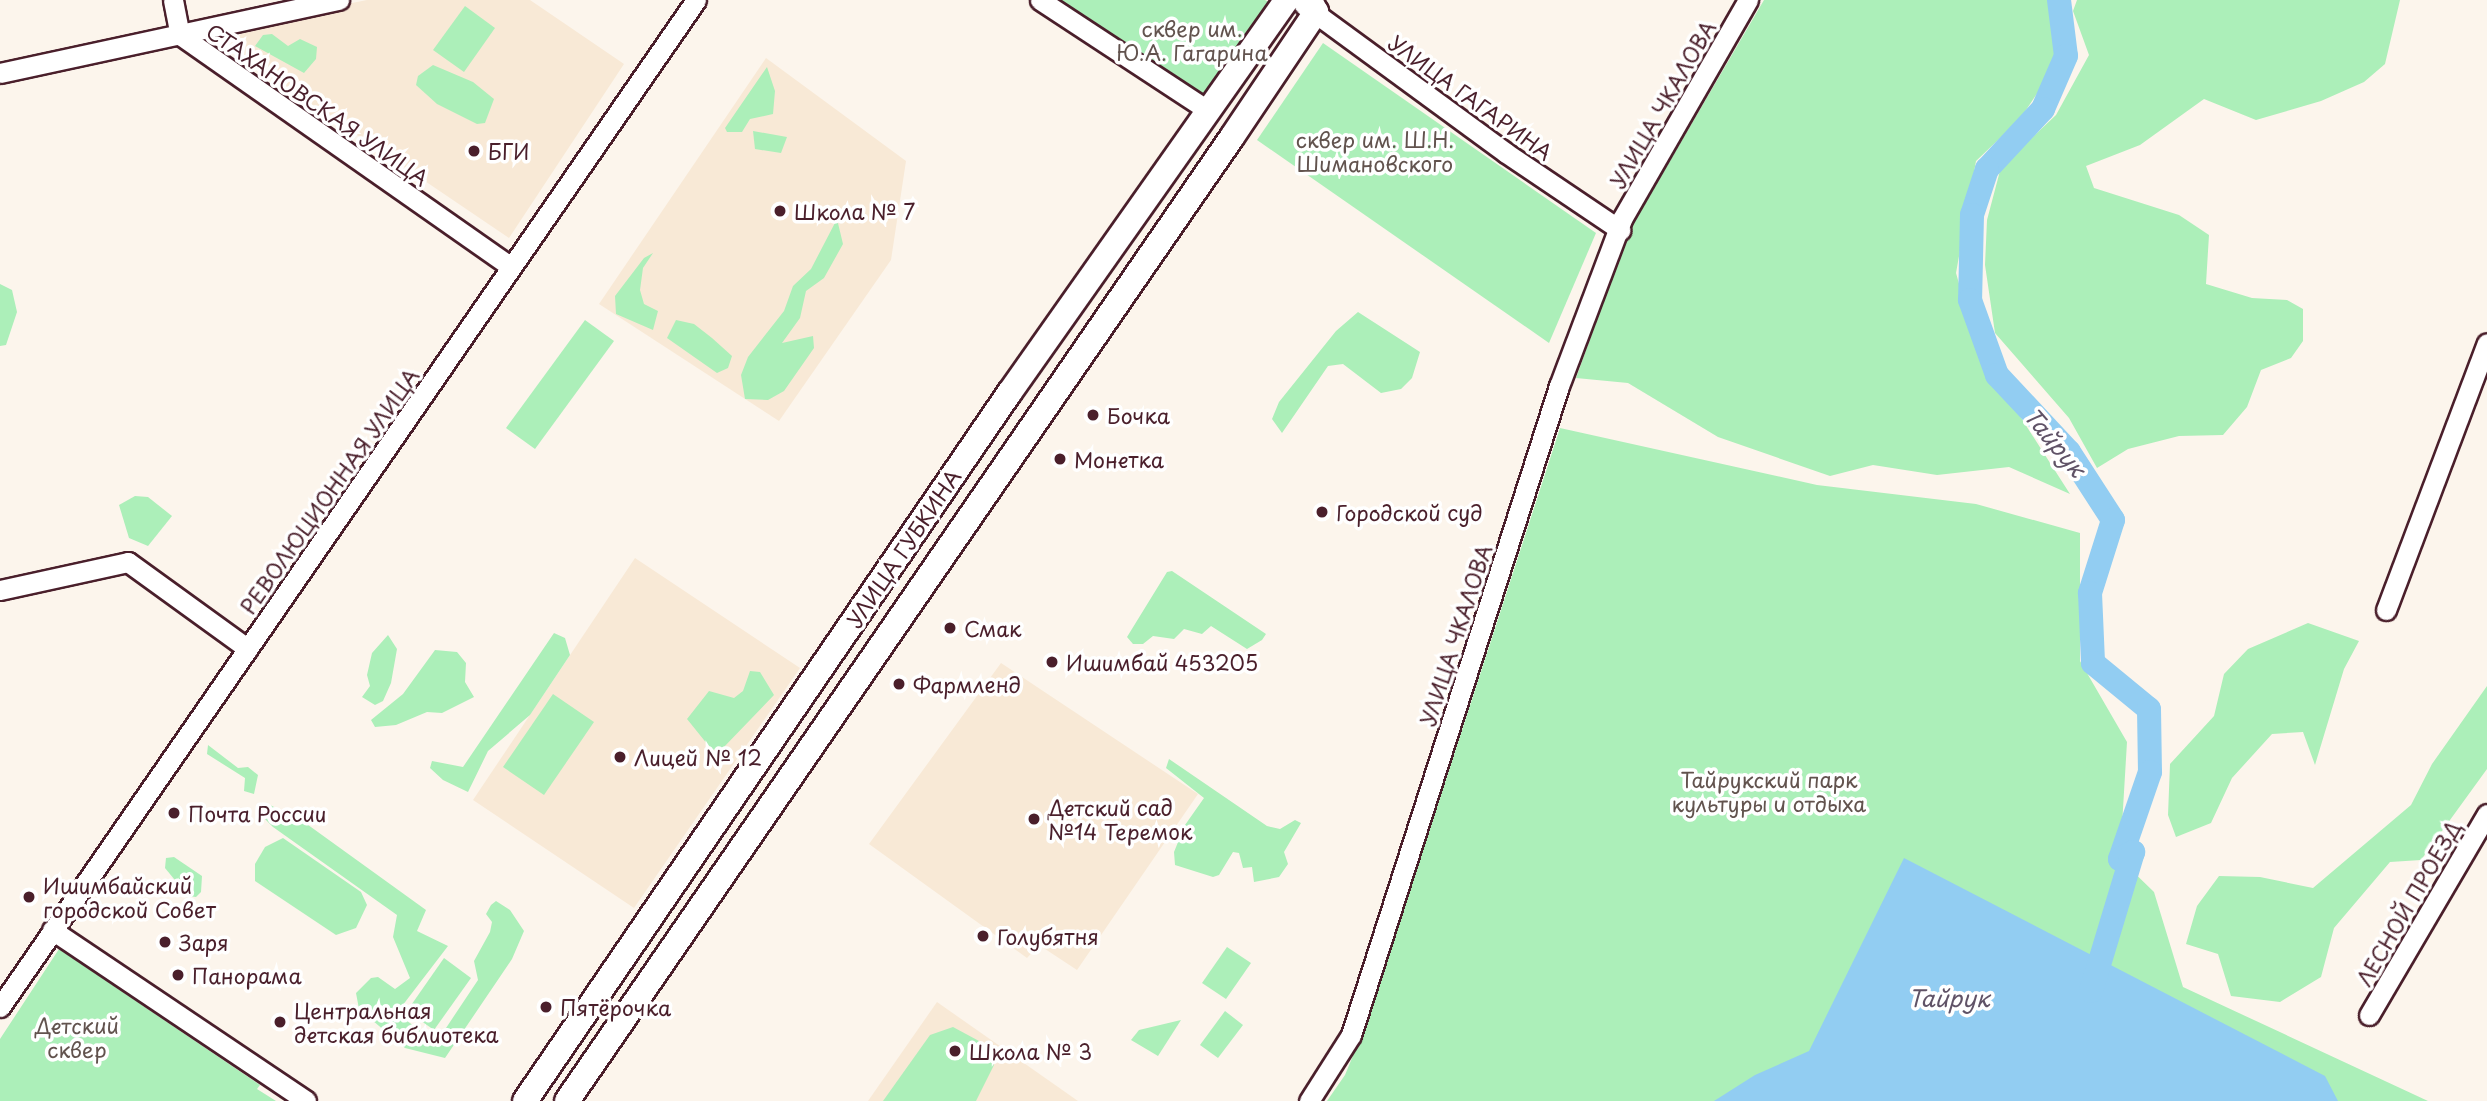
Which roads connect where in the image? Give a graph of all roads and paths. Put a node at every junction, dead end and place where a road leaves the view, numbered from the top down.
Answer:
1 (173, 0) edge
2 (339, 0) edge
3 (696, 0) edge
4 (1040, 0) edge
5 (1287, 0) edge
6 (1748, 0) edge
7 (1307, 4) edge
8 (180, 35) junction
9 (0, 73) edge
10 (1209, 111) junction
11 (1620, 230) junction
12 (511, 267) junction
13 (2487, 343) edge
14 (0, 590) edge
15 (2386, 610) dead end
16 (248, 649) junction
17 (2487, 814) edge
18 (52, 930) junction
19 (0, 1007) edge
20 (2369, 1015) dead end
21 (306, 1101) edge
22 (525, 1101) edge
23 (567, 1101) edge
24 (1309, 1101) edge

1 - 8 street
2 - 8 street
3 - 12 street, РЕВОЛЮЦИОННАЯ УЛИЦА
4 - 10 street
5 - 10 main road, УЛИЦА ГУБКИНА
6 - 11 street, УЛИЦА ЧКАЛОВА
7 - 11 street, УЛИЦА ГАГАРИНА
7 - 23 main road, УЛИЦА ГУБКИНА
8 - 9 street, СТАХАНОВСКАЯ УЛИЦА
8 - 12 street, СТАХАНОВСКАЯ УЛИЦА
10 - 22 main road, УЛИЦА ГУБКИНА
11 - 24 street, УЛИЦА ЧКАЛОВА
12 - 16 street, РЕВОЛЮЦИОННАЯ УЛИЦА
13 - 15 street
14 - 16 street
16 - 18 street, РЕВОЛЮЦИОННАЯ УЛИЦА
17 - 20 street, ЛЕСНОЙ ПРОЕЗД
18 - 19 street, РЕВОЛЮЦИОННАЯ УЛИЦА
18 - 21 street

